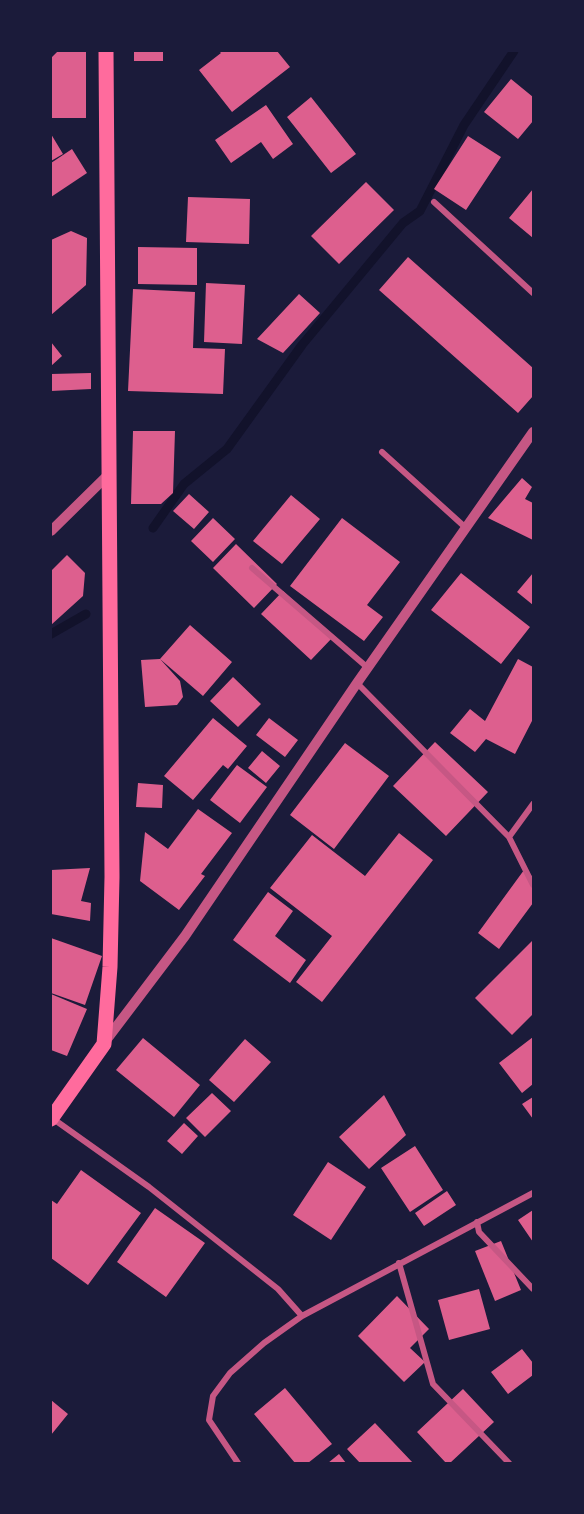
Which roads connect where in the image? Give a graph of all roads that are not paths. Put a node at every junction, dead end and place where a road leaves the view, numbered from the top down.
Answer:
1 (106, 51) edge
2 (434, 202) dead end
3 (533, 293) edge
4 (533, 432) edge
5 (382, 452) dead end
6 (109, 474) junction
7 (466, 528) junction
8 (51, 531) edge
9 (252, 568) dead end
10 (368, 668) junction
11 (357, 683) junction
12 (533, 804) edge
13 (509, 837) junction
14 (533, 885) edge
15 (104, 1044) junction
16 (52, 1119) edge
17 (533, 1193) edge
18 (477, 1222) junction
19 (399, 1263) junction
20 (533, 1289) edge
21 (302, 1316) junction
22 (238, 1463) edge
23 (509, 1463) edge

1 - 6 main road
2 - 3 street
4 - 7 street
5 - 7 street
6 - 8 street
6 - 15 main road
7 - 10 street
9 - 10 street
10 - 11 street
11 - 13 street
11 - 15 street
12 - 13 street
13 - 14 street
15 - 16 main road
16 - 21 street
17 - 18 street
18 - 19 street
18 - 20 street
19 - 21 street
19 - 23 street
21 - 22 street

